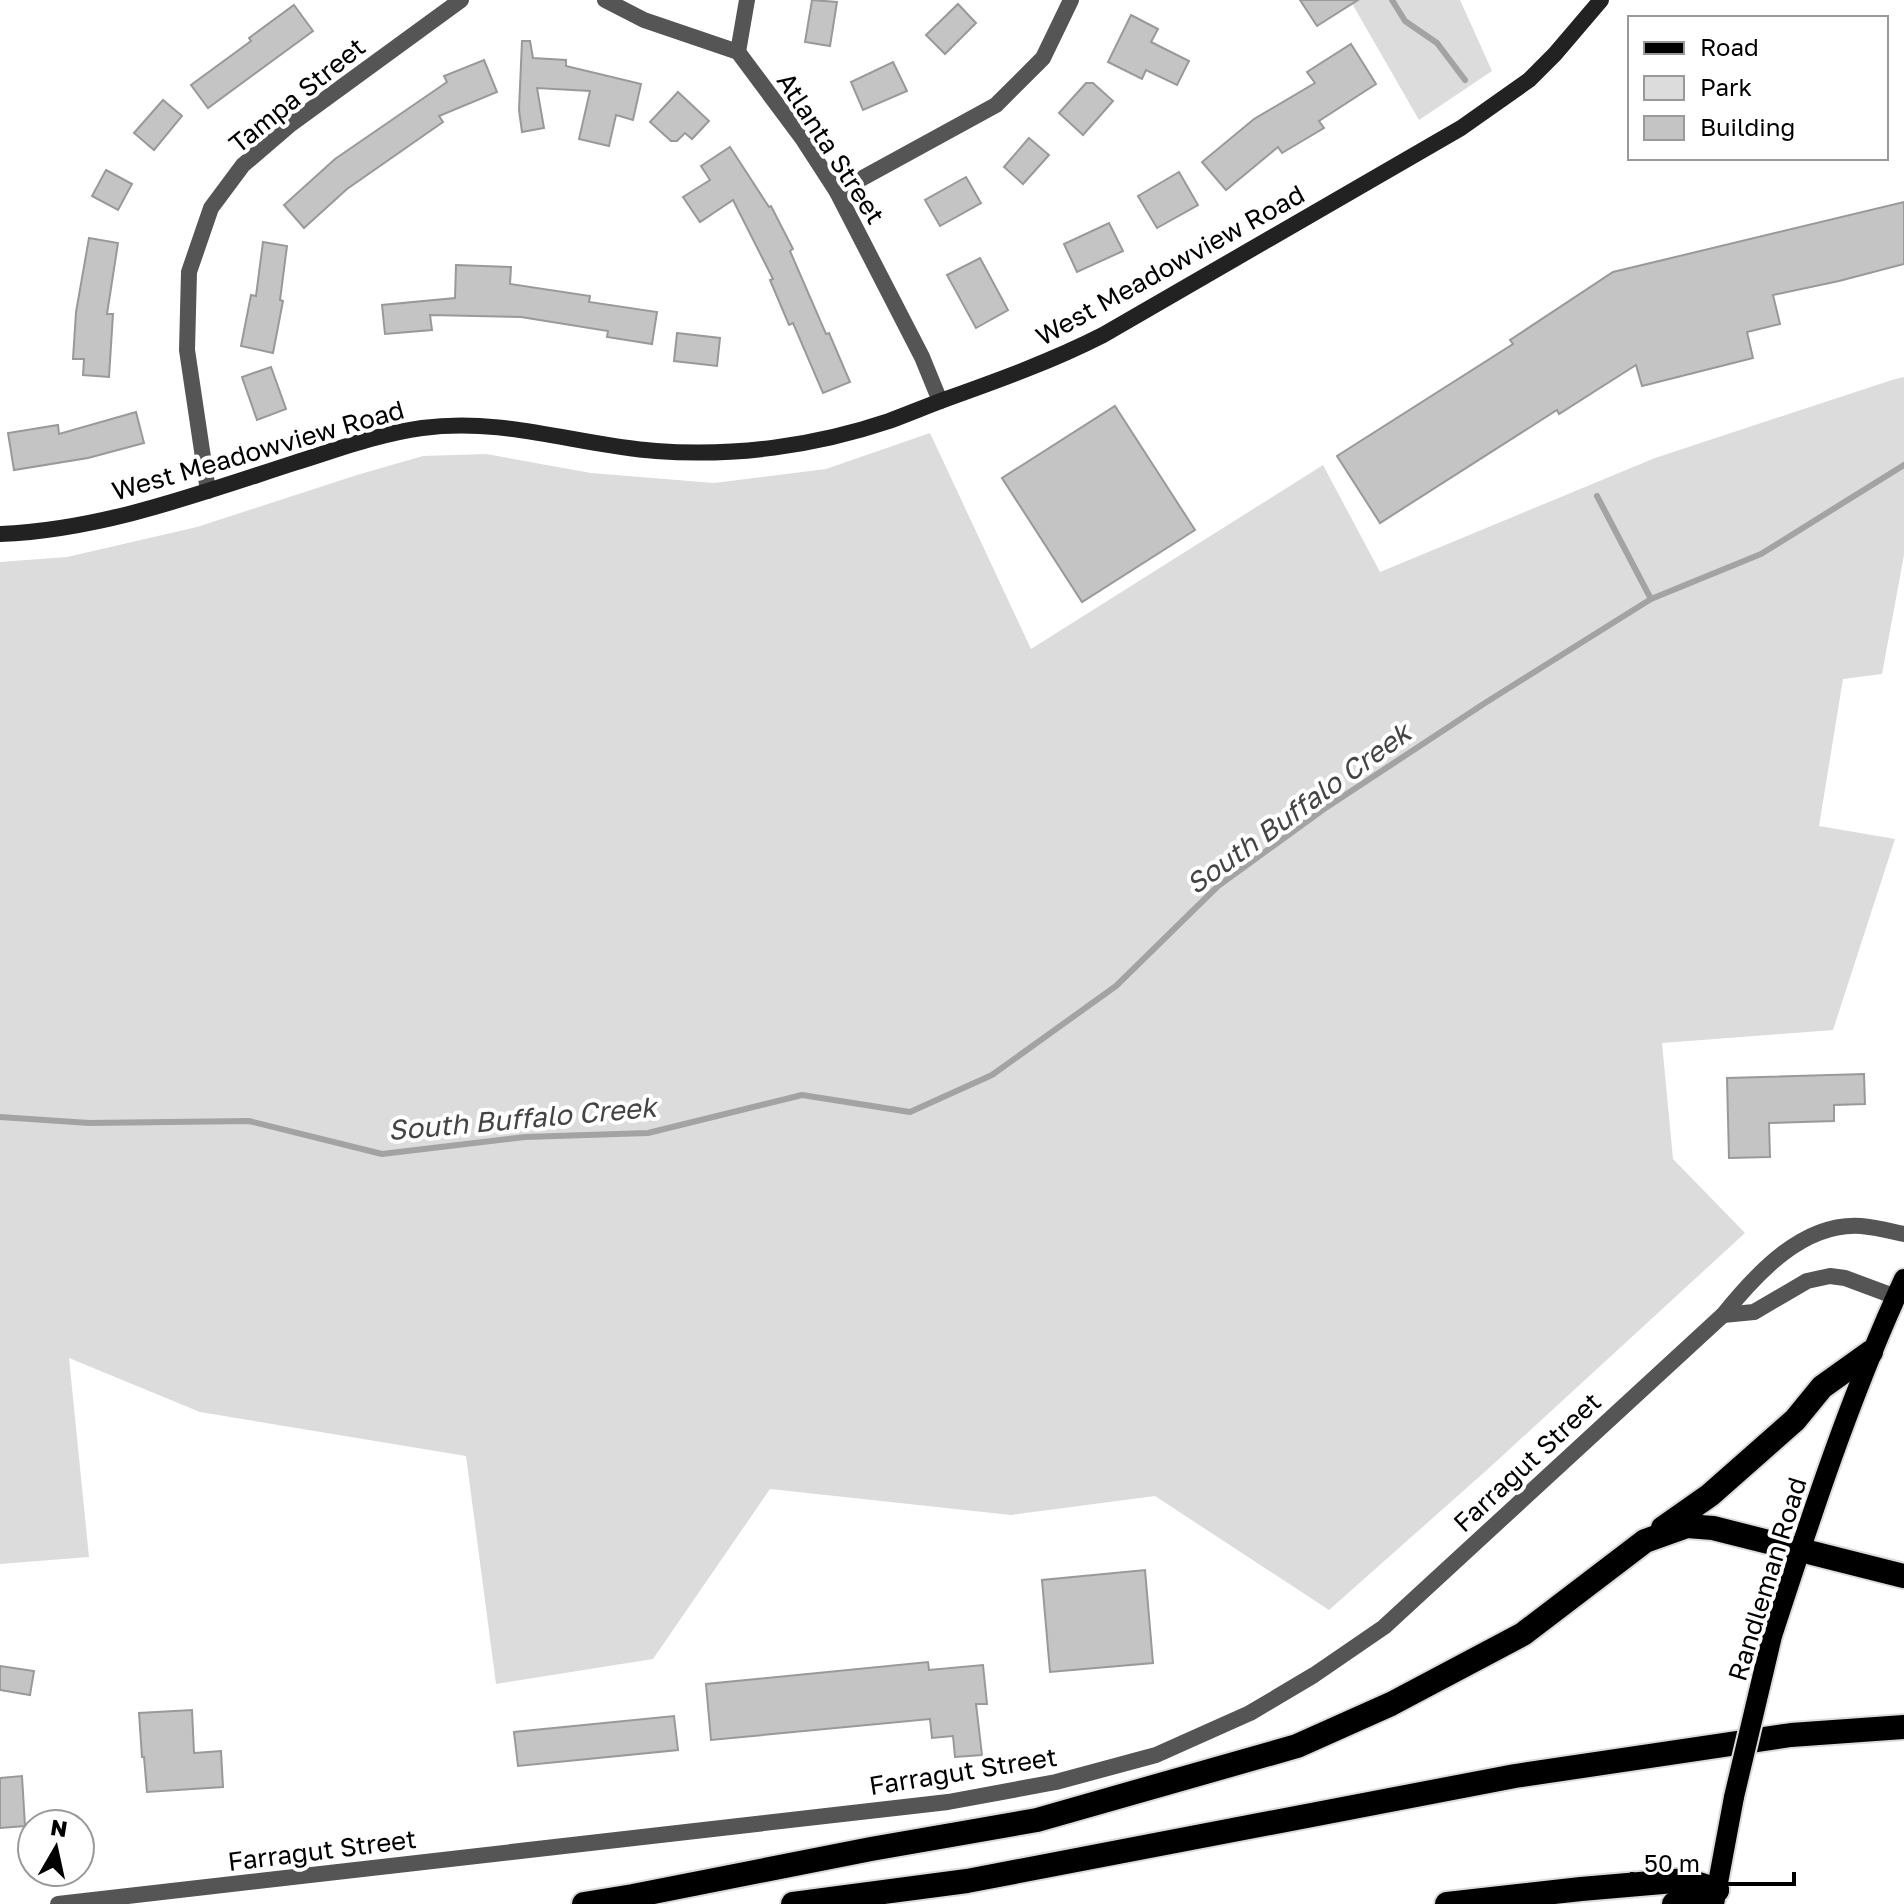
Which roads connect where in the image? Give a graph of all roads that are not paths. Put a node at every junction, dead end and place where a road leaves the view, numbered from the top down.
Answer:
1 (461, 0) edge
2 (605, 0) edge
3 (747, 0) edge
4 (1071, 0) edge
5 (1601, 0) edge
6 (738, 52) junction
7 (837, 192) junction
8 (940, 401) junction
9 (208, 491) junction
10 (0, 534) edge
11 (1904, 1234) edge
12 (1900, 1288) edge
13 (1723, 1315) junction
14 (1871, 1352) junction
15 (1645, 1541) junction
16 (1800, 1549) junction
17 (1904, 1576) edge
18 (1904, 1727) edge
19 (967, 1881) junction
20 (1716, 1897) edge
21 (58, 1904) edge
22 (584, 1904) edge
23 (793, 1904) edge
24 (896, 1904) edge
25 (1447, 1904) edge
26 (1674, 1904) edge

1 - 9 street, Tampa Street
2 - 6 street
3 - 6 street
4 - 7 street
5 - 8 street, West Meadowview Road
6 - 7 street, Atlanta Street
7 - 8 street, Atlanta Street
8 - 9 street, West Meadowview Road
9 - 10 street, West Meadowview Road
11 - 13 street, Farragut Street
12 - 13 street
12 - 14 main road, Randleman Road
13 - 21 street, Farragut Street
14 - 15 highway
14 - 16 main road, Randleman Road
15 - 16 highway
15 - 22 highway
16 - 17 highway
16 - 20 main road, Randleman Road, bridge
18 - 19 highway
19 - 23 highway
19 - 24 highway
20 - 25 highway
20 - 26 highway

